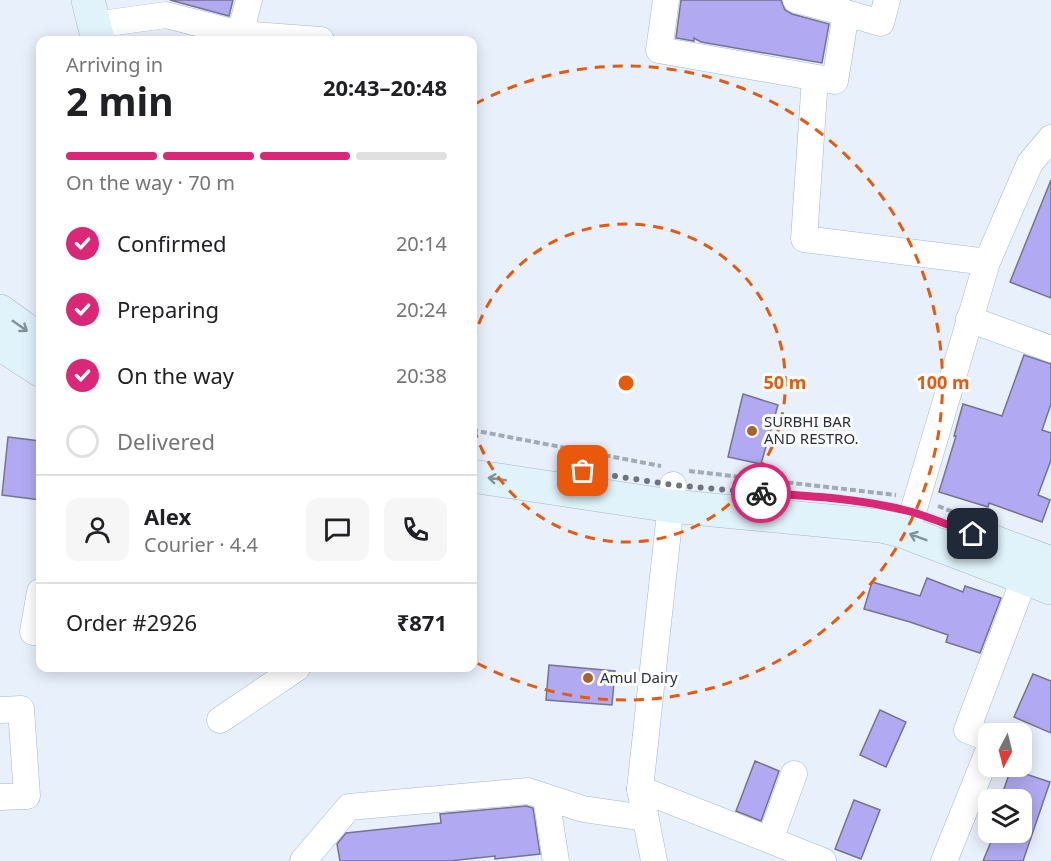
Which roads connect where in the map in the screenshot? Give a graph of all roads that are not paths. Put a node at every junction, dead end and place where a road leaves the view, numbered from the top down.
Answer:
1 (249, 0) edge
2 (666, 0) edge
3 (796, 0) edge
4 (887, 0) edge
5 (846, 13) junction
6 (93, 22) edge
7 (240, 34) junction
8 (267, 36) edge
9 (815, 78) junction
10 (1051, 138) edge
11 (1040, 167) edge
12 (987, 262) junction
13 (0, 311) edge
14 (969, 319) junction
15 (36, 337) edge
16 (0, 344) edge
17 (1051, 349) edge
18 (36, 367) edge
19 (477, 454) edge
20 (477, 476) edge
21 (674, 482) junction
22 (915, 505) junction
23 (1040, 571) edge
24 (36, 614) edge
25 (36, 632) edge
26 (291, 672) edge
27 (0, 711) edge
28 (220, 720) dead end
29 (978, 734) edge
30 (794, 774) dead end
31 (978, 777) edge
32 (640, 789) junction
33 (0, 797) edge
34 (546, 797) junction
35 (645, 818) junction
36 (770, 840) junction
37 (303, 861) edge
38 (556, 861) edge
39 (654, 861) edge
40 (823, 861) edge
41 (944, 861) edge

1 - 7 street
2 - 9 street
3 - 5 street
4 - 5 street
5 - 9 street
6 - 7 street
7 - 8 street
9 - 12 street
10 - 11 street
11 - 12 street
12 - 14 street
13 -> 15 main road
14 - 17 street
14 - 22 street
16 - 18 main road
19 - 21 main road
21 -> 20 main road
21 - 22 main road
23 -> 21 main road
21 - 32 street
22 - 23 main road
23 - 29 street
24 - 25 street
26 - 28 street
27 - 33 street
30 - 36 street
31 - 41 street
32 - 35 street
32 - 36 street
34 - 35 street
34 - 37 street
34 - 38 street
35 - 39 street
36 - 40 street

